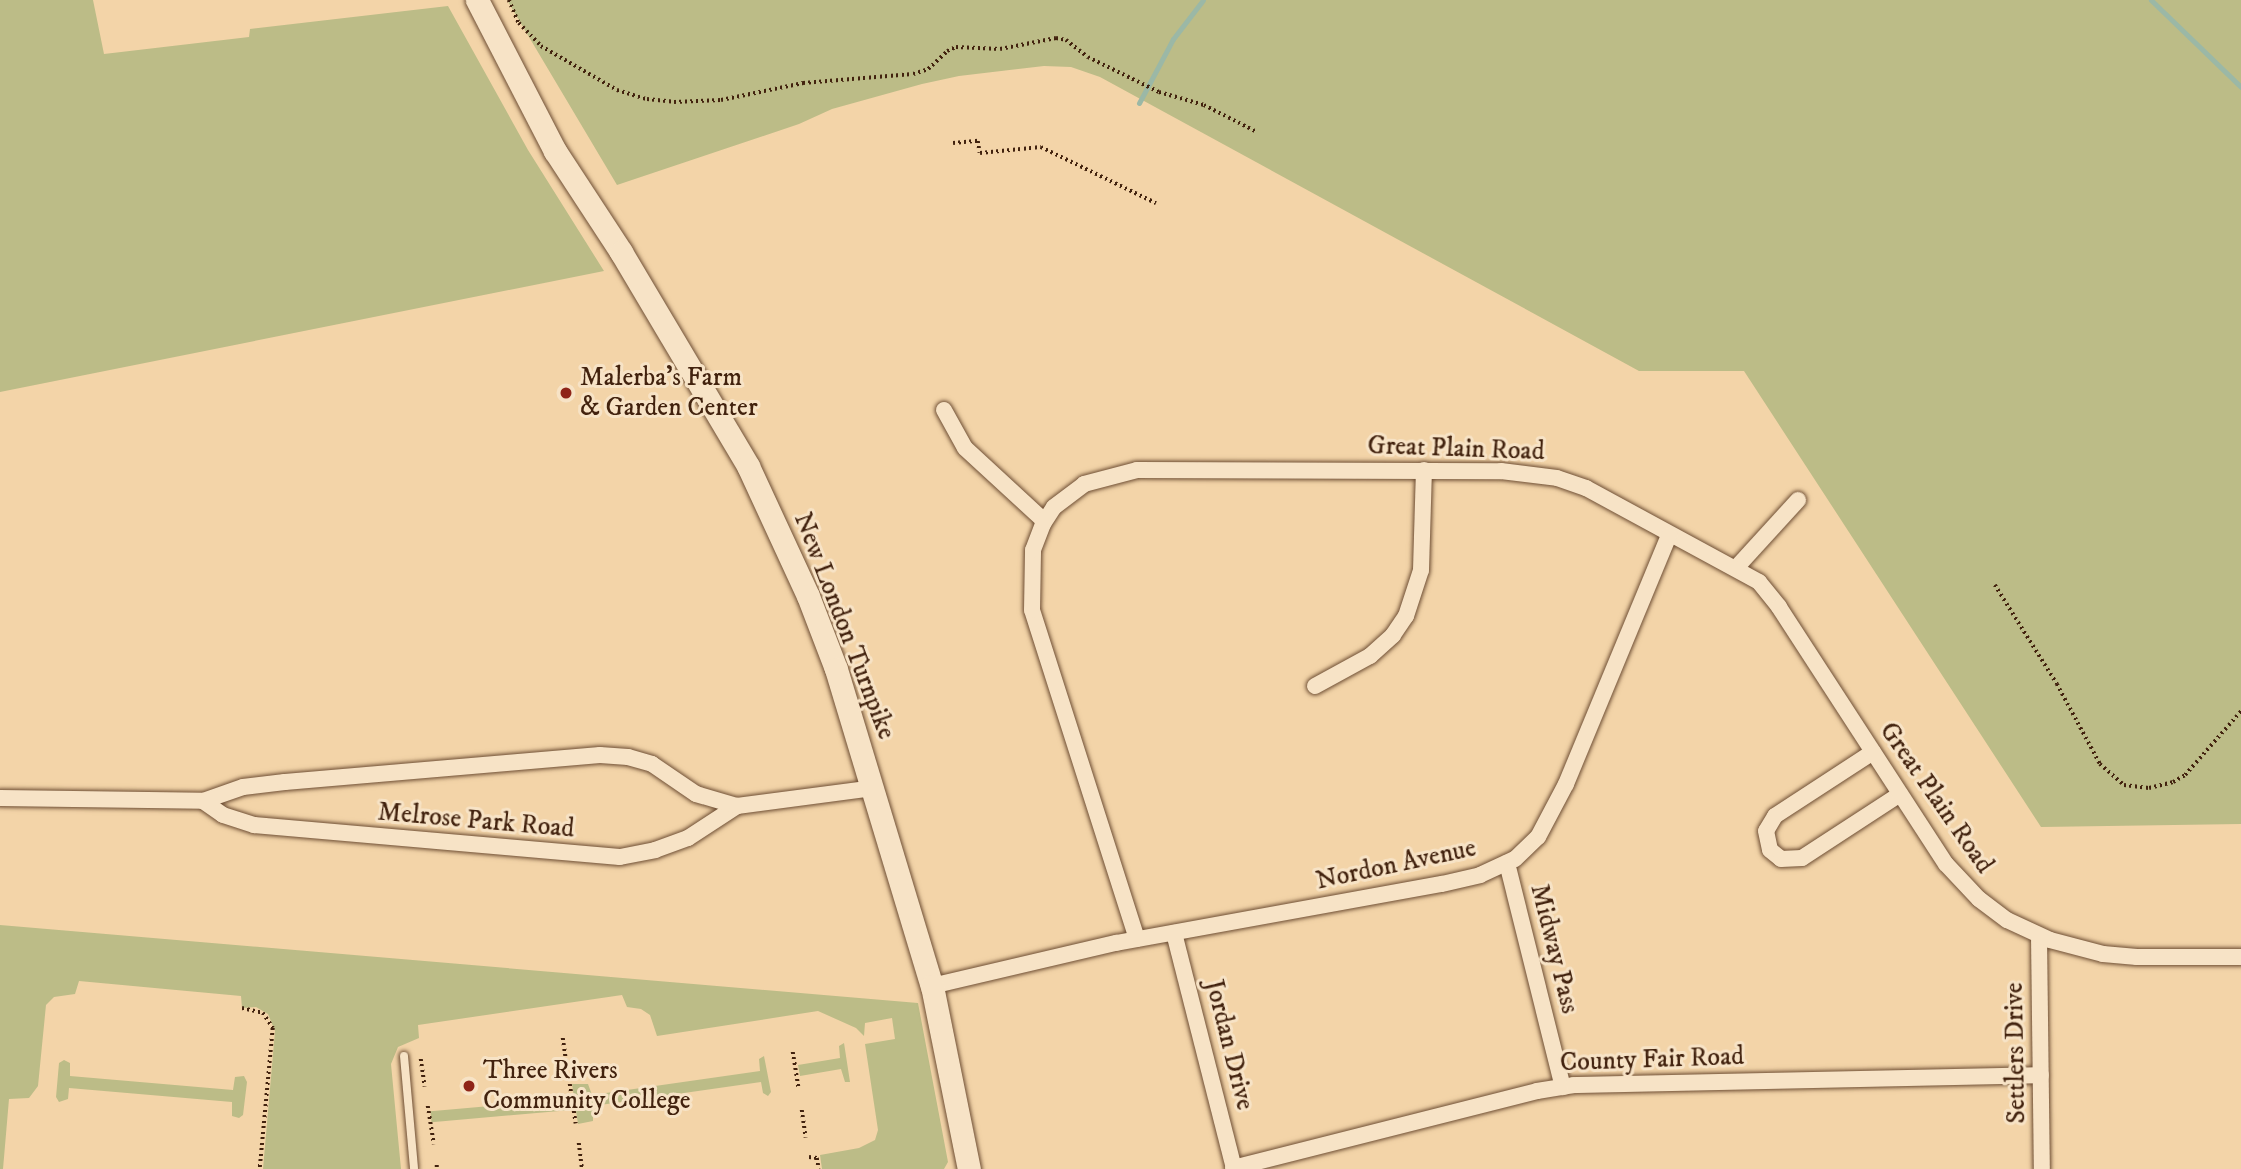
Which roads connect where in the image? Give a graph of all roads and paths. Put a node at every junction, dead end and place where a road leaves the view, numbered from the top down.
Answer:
1 (477, 0) edge
2 (509, 0) edge
3 (1257, 132) dead end
4 (953, 143) dead end
5 (1156, 202) dead end
6 (944, 410) dead end
7 (1424, 470) junction
8 (1798, 500) dead end
9 (1044, 521) junction
10 (1669, 535) junction
11 (1736, 568) junction
12 (1995, 585) dead end
13 (1315, 686) dead end
14 (2241, 711) edge
15 (1873, 752) junction
16 (873, 788) junction
17 (1900, 794) junction
18 (0, 798) edge
19 (203, 801) junction
20 (737, 806) junction
21 (1507, 863) junction
22 (1174, 933) junction
23 (2039, 936) junction
24 (1137, 939) junction
25 (2241, 957) edge
26 (932, 986) junction
27 (242, 1008) dead end
28 (563, 1038) dead end
29 (793, 1052) dead end
30 (404, 1056) dead end
31 (421, 1059) dead end
32 (567, 1065) dead end
33 (2041, 1075) junction
34 (570, 1084) dead end
35 (425, 1087) dead end
36 (1563, 1087) junction
37 (799, 1090) dead end
38 (428, 1106) dead end
39 (802, 1110) dead end
40 (576, 1124) dead end
41 (806, 1138) dead end
42 (579, 1143) dead end
43 (434, 1145) dead end
44 (809, 1157) dead end
45 (260, 1169) edge
46 (414, 1169) edge
47 (582, 1169) edge
48 (819, 1169) edge
49 (969, 1169) edge
50 (1233, 1169) edge
51 (2042, 1169) edge

1 - 16 main road, New London Turnpike
2 - 3 path
4 - 5 path
6 - 9 street
7 - 9 street, Great Plain Road
7 - 10 street, Great Plain Road
7 - 13 street
8 - 11 street
9 - 24 street, Great Plain Road
10 - 11 street, Great Plain Road
10 - 21 street, Nordon Avenue
11 - 15 street, Great Plain Road
12 - 14 path
15 - 17 street, Great Plain Road
15 - 17 street
16 - 20 street, Melrose Park Road
16 - 26 main road, New London Turnpike
17 - 23 street, Great Plain Road
18 - 19 street, Melrose Park Road
19 - 20 street, Melrose Park Road
19 - 20 street, Melrose Park Road
21 - 22 street, Nordon Avenue
21 - 36 street, Midway Pass
22 - 24 street, Nordon Avenue
22 - 50 street, Jordan Drive
23 - 25 street, Great Plain Road
23 - 33 street, Settlers Drive
24 - 26 street, Nordon Avenue
26 - 49 main road, New London Turnpike
27 - 45 path
28 - 32 path
29 - 37 path
30 - 46 lane
31 - 35 path
33 - 36 street, County Fair Road
33 - 51 street, Settlers Drive
34 - 40 path
36 - 50 street, County Fair Road
38 - 43 path
39 - 41 path
42 - 47 path
44 - 48 path

